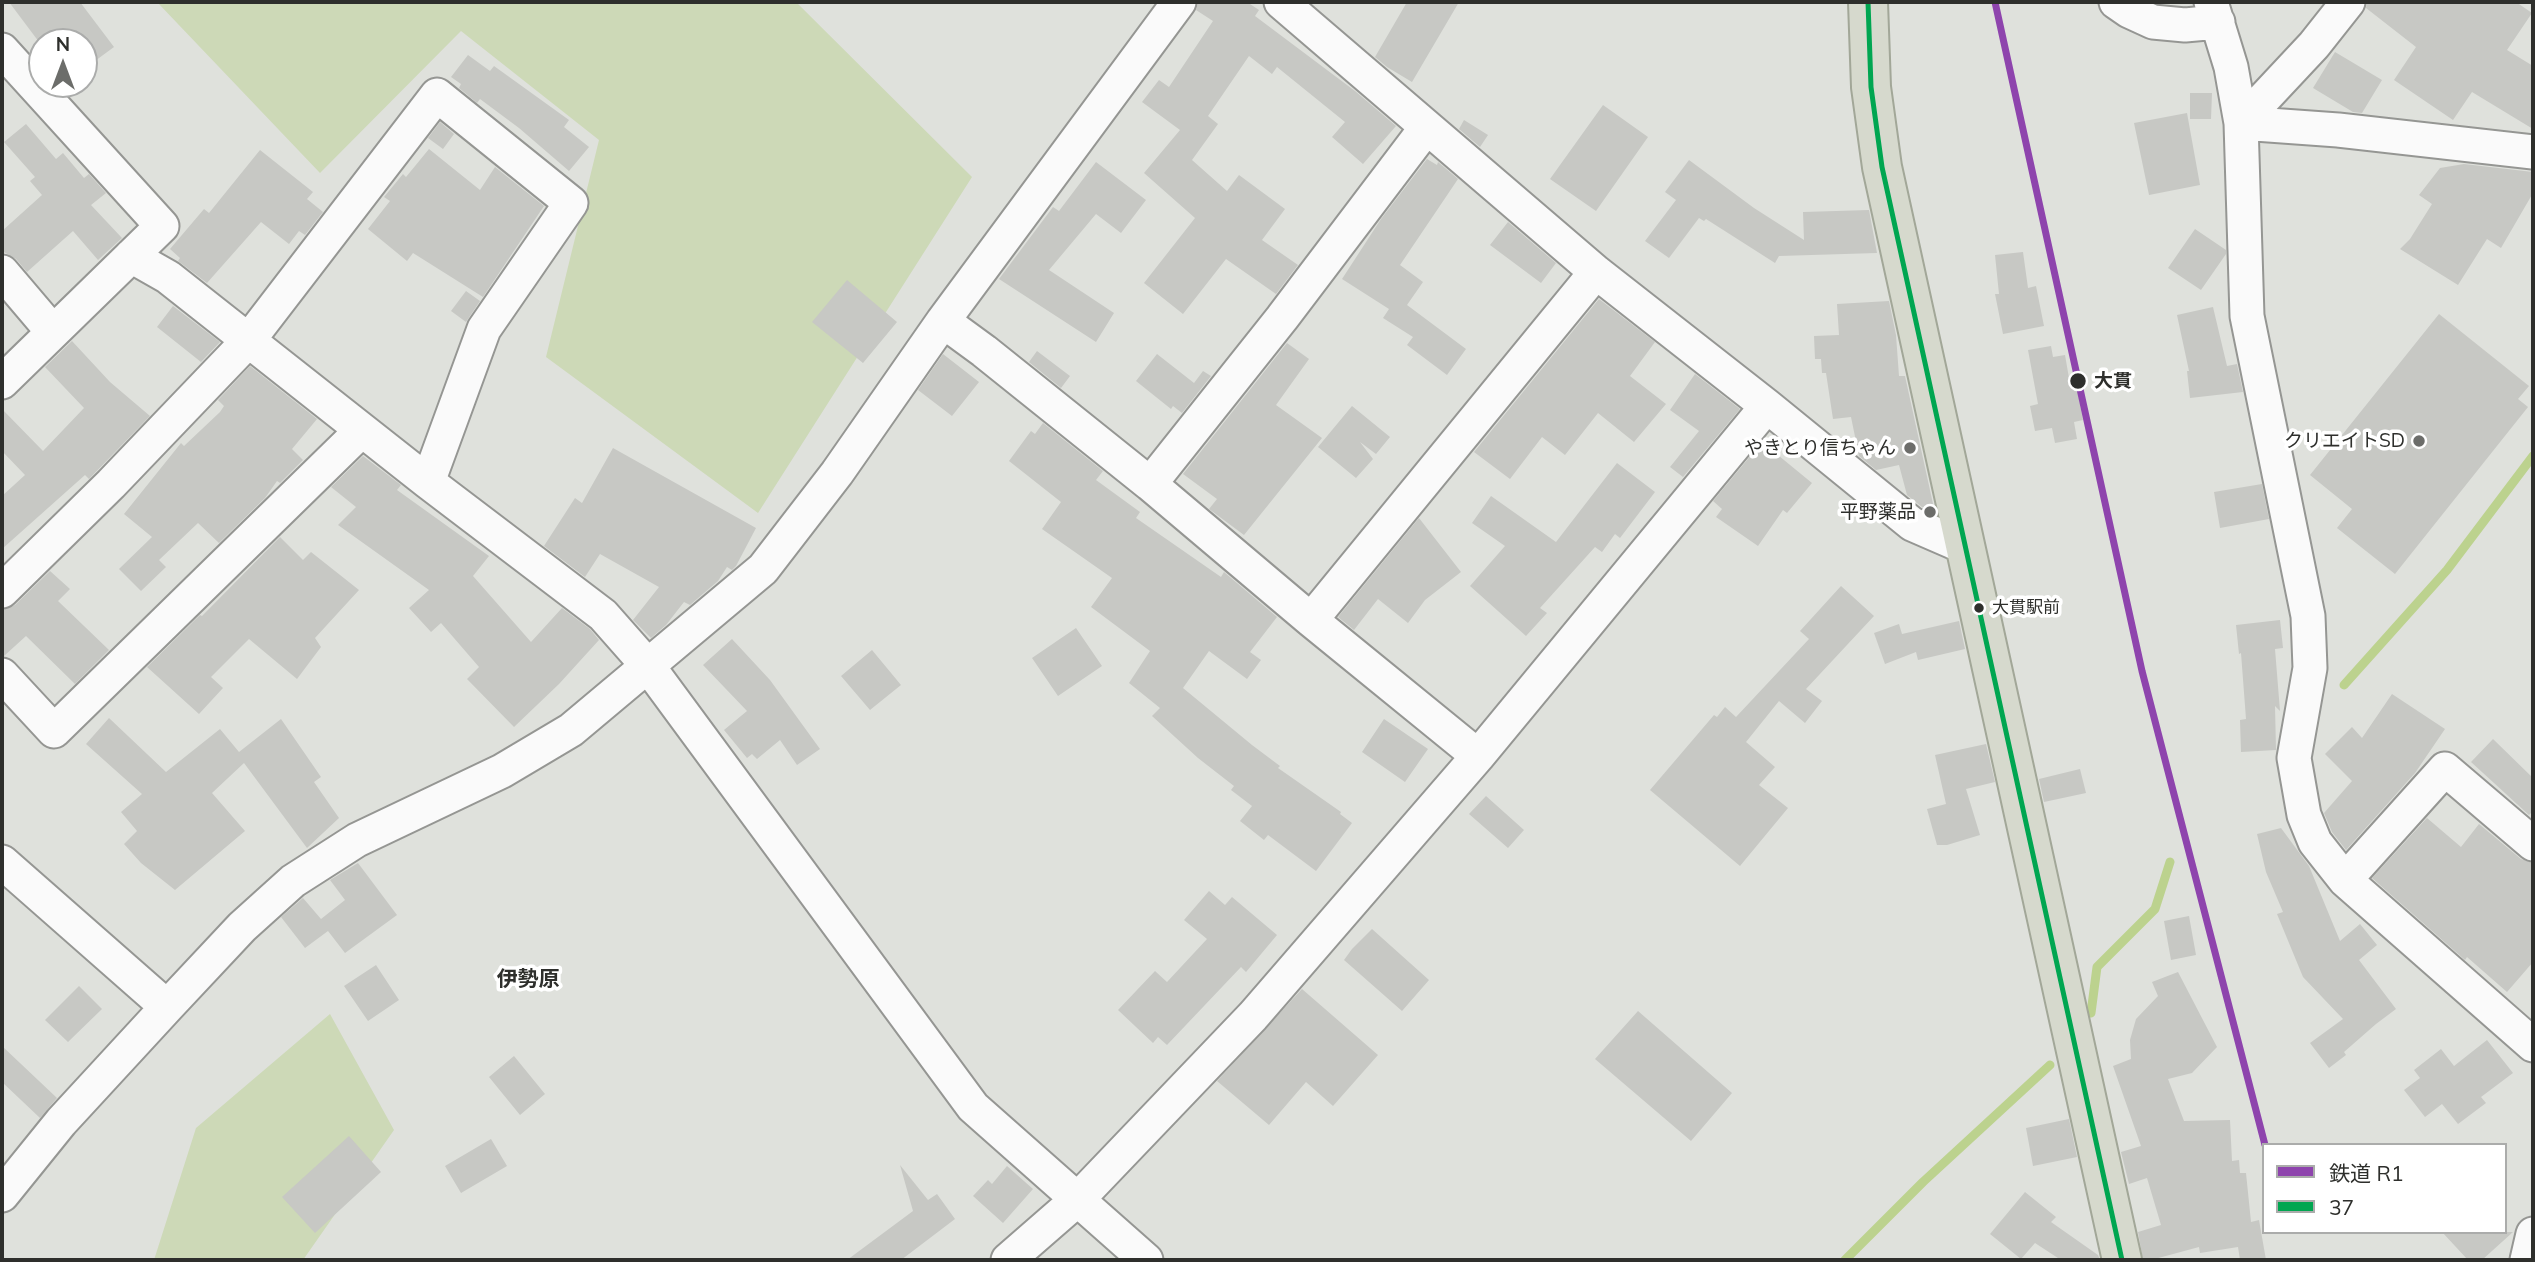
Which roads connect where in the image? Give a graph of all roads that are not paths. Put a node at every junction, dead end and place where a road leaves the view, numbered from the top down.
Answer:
1 (1179, 2) edge
2 (1281, 2) edge
3 (1868, 2) edge
4 (2116, 2) edge
5 (2348, 2) edge
6 (2215, 12) edge
7 (2, 50) edge
8 (2241, 124) junction
9 (1426, 128) junction
10 (2533, 152) edge
11 (131, 256) junction
12 (2, 272) edge
13 (1596, 272) junction
14 (943, 321) junction
15 (53, 332) junction
16 (248, 341) junction
17 (2, 382) edge
18 (1767, 406) junction
19 (362, 430) junction
20 (428, 482) junction
21 (1150, 484) junction
22 (1965, 547) junction
23 (2, 590) edge
24 (1311, 620) junction
25 (648, 666) junction
26 (2, 675) edge
27 (1478, 756) junction
28 (2533, 844) edge
29 (2, 862) edge
30 (2345, 880) junction
31 (167, 1007) junction
32 (2533, 1045) edge
33 (2, 1195) edge
34 (1078, 1199) junction
35 (2533, 1234) edge
36 (1008, 1260) edge
37 (1146, 1260) edge
38 (2122, 1260) edge
39 (2527, 1260) edge

1 - 14 street
2 - 9 street
3 - 22 highway
4 - 6 street
5 - 8 street
6 - 8 street
7 - 11 street
8 - 10 street
8 - 30 street
9 - 13 street
9 - 21 street
11 - 15 street
11 - 16 street
12 - 15 street
13 - 18 street
13 - 24 street
14 - 21 street
14 - 25 street
15 - 17 street
16 - 19 street
16 - 20 street
16 - 23 street
18 - 22 street
18 - 27 street
19 - 20 street
19 - 26 street
20 - 25 street
21 - 24 street
22 - 38 highway
24 - 27 street
25 - 31 street
25 - 34 street
27 - 34 street
28 - 30 street
29 - 31 street
30 - 32 street
31 - 33 street
34 - 36 street
34 - 37 street
35 - 39 street

